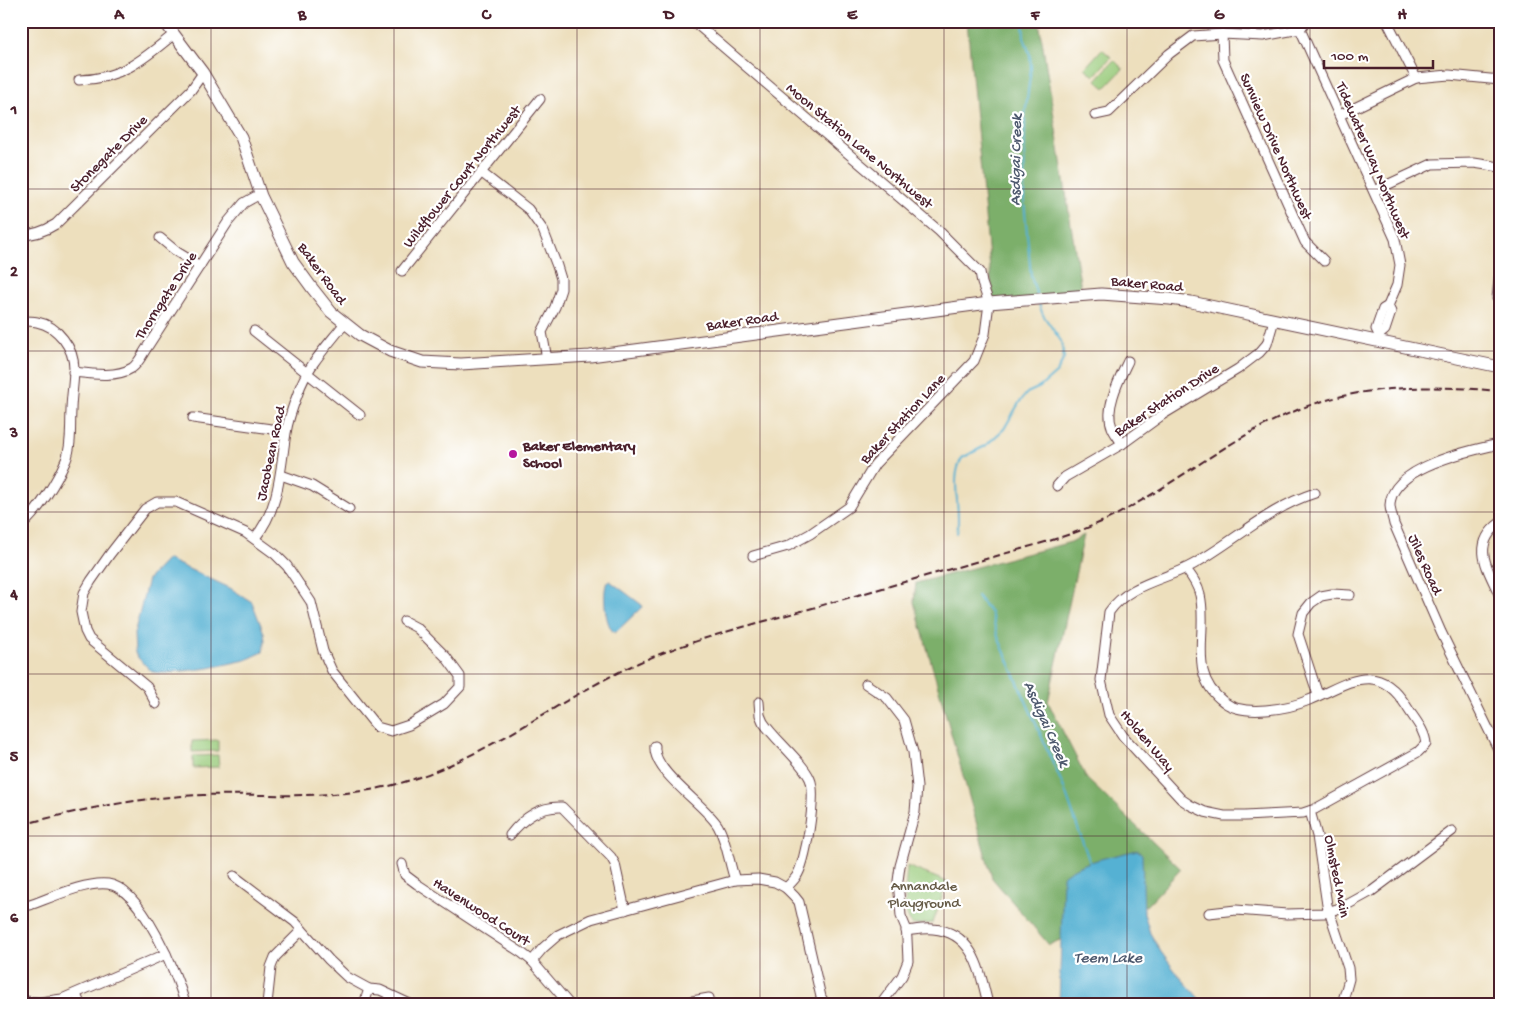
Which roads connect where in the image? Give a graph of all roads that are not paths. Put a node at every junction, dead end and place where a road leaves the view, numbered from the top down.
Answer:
1 (164, 21) edge
2 (693, 21) edge
3 (1306, 21) edge
4 (1387, 21) edge
5 (1300, 29) junction
6 (174, 34) junction
7 (1222, 34) junction
8 (203, 73) junction
9 (1416, 78) junction
10 (79, 80) dead end
11 (1500, 80) edge
12 (540, 99) dead end
13 (1095, 114) dead end
14 (1340, 114) junction
15 (1500, 167) edge
16 (482, 173) junction
17 (1374, 191) junction
18 (260, 194) junction
19 (21, 235) edge
20 (160, 238) dead end
21 (1324, 261) dead end
22 (200, 266) junction
23 (402, 271) dead end
24 (1500, 271) edge
25 (1497, 298) dead end
26 (989, 302) junction
27 (1274, 320) junction
28 (21, 321) edge
29 (345, 323) junction
30 (254, 331) dead end
31 (1379, 338) junction
32 (547, 359) junction
33 (1128, 361) dead end
34 (1500, 366) edge
35 (74, 372) junction
36 (307, 372) junction
37 (360, 415) dead end
38 (193, 418) dead end
39 (286, 432) junction
40 (1122, 444) junction
41 (1500, 444) edge
42 (280, 475) junction
43 (1057, 486) dead end
44 (1316, 493) dead end
45 (349, 509) dead end
46 (1500, 522) edge
47 (21, 526) edge
48 (255, 538) junction
49 (753, 556) dead end
50 (1186, 569) junction
51 (1350, 595) dead end
52 (1500, 596) edge
53 (404, 621) dead end
54 (866, 684) dead end
55 (1318, 695) junction
56 (759, 702) dead end
57 (156, 704) dead end
58 (655, 746) dead end
59 (1500, 753) edge
60 (1310, 811) junction
61 (1452, 831) dead end
62 (510, 835) dead end
63 (402, 864) dead end
64 (234, 876) dead end
65 (736, 880) junction
66 (786, 888) junction
67 (30, 905) dead end
68 (625, 910) junction
69 (1330, 912) junction
70 (1209, 913) dead end
71 (302, 930) junction
72 (906, 931) junction
73 (166, 954) junction
74 (532, 961) junction
75 (370, 989) junction
76 (76, 994) junction
77 (709, 998) dead end
78 (21, 1001) edge
79 (1500, 1001) edge
80 (80, 1004) edge
81 (185, 1004) edge
82 (267, 1004) edge
83 (364, 1004) edge
84 (410, 1004) edge
85 (569, 1004) edge
86 (675, 1004) edge
87 (825, 1004) edge
88 (881, 1004) edge
89 (988, 1004) edge
90 (1342, 1004) edge
91 (1496, 1004) edge

1 - 6 main road, Baker Road
2 - 26 street, Moon Station Lane Northwest
3 - 5 street
4 - 9 street
5 - 7 street
5 - 14 street, Tidewater Way Northwest
6 - 8 main road, Baker Road
6 - 10 street
7 - 13 street
7 - 21 street, Sunview Drive Northwest
8 - 18 main road, Baker Road
8 - 19 street, Stonegate Drive
9 - 11 street
9 - 14 street
12 - 16 street, Wildflower Court Northwest
14 - 17 street, Tidewater Way Northwest
15 - 17 street
16 - 23 street, Wildflower Court Northwest
16 - 32 street
17 - 31 street, Tidewater Way Northwest
18 - 22 street, Thorngate Drive
18 - 29 main road, Baker Road
20 - 22 street
22 - 35 street, Thorngate Drive
24 - 25 street
26 - 27 main road, Baker Road
26 - 32 main road, Baker Road
26 - 49 street, Baker Station Lane
27 - 31 main road, Baker Road
27 - 40 street, Baker Station Drive
28 - 35 street
29 - 32 main road, Baker Road
29 - 36 street, Jacobean Road
30 - 36 street
31 - 34 main road, Baker Road
33 - 40 street
35 - 47 street
36 - 37 street
36 - 39 street, Jacobean Road
38 - 39 street
39 - 42 street, Jacobean Road
40 - 43 street, Baker Station Drive
41 - 59 street, Jiles Road
42 - 45 street
42 - 48 street, Jacobean Road
44 - 50 street, Holden Way
46 - 52 street
48 - 53 street
48 - 57 street
50 - 55 street, Holden Way
50 - 60 street, Holden Way
51 - 55 street
54 - 72 street
55 - 60 street, Holden Way
56 - 66 street
58 - 65 street
60 - 69 street, Olmsted Main
61 - 69 street
62 - 68 street
63 - 74 street, Havenwood Court
64 - 71 street
65 - 66 street
65 - 68 street
66 - 87 street
67 - 73 street
68 - 74 street
69 - 70 street
69 - 90 street, Olmsted Main
71 - 75 street
71 - 82 street
72 - 88 street
72 - 89 street
73 - 76 street
73 - 81 street
74 - 85 street, Havenwood Court
75 - 83 street
75 - 84 street
76 - 78 street
76 - 80 street
77 - 86 street
79 - 91 street

